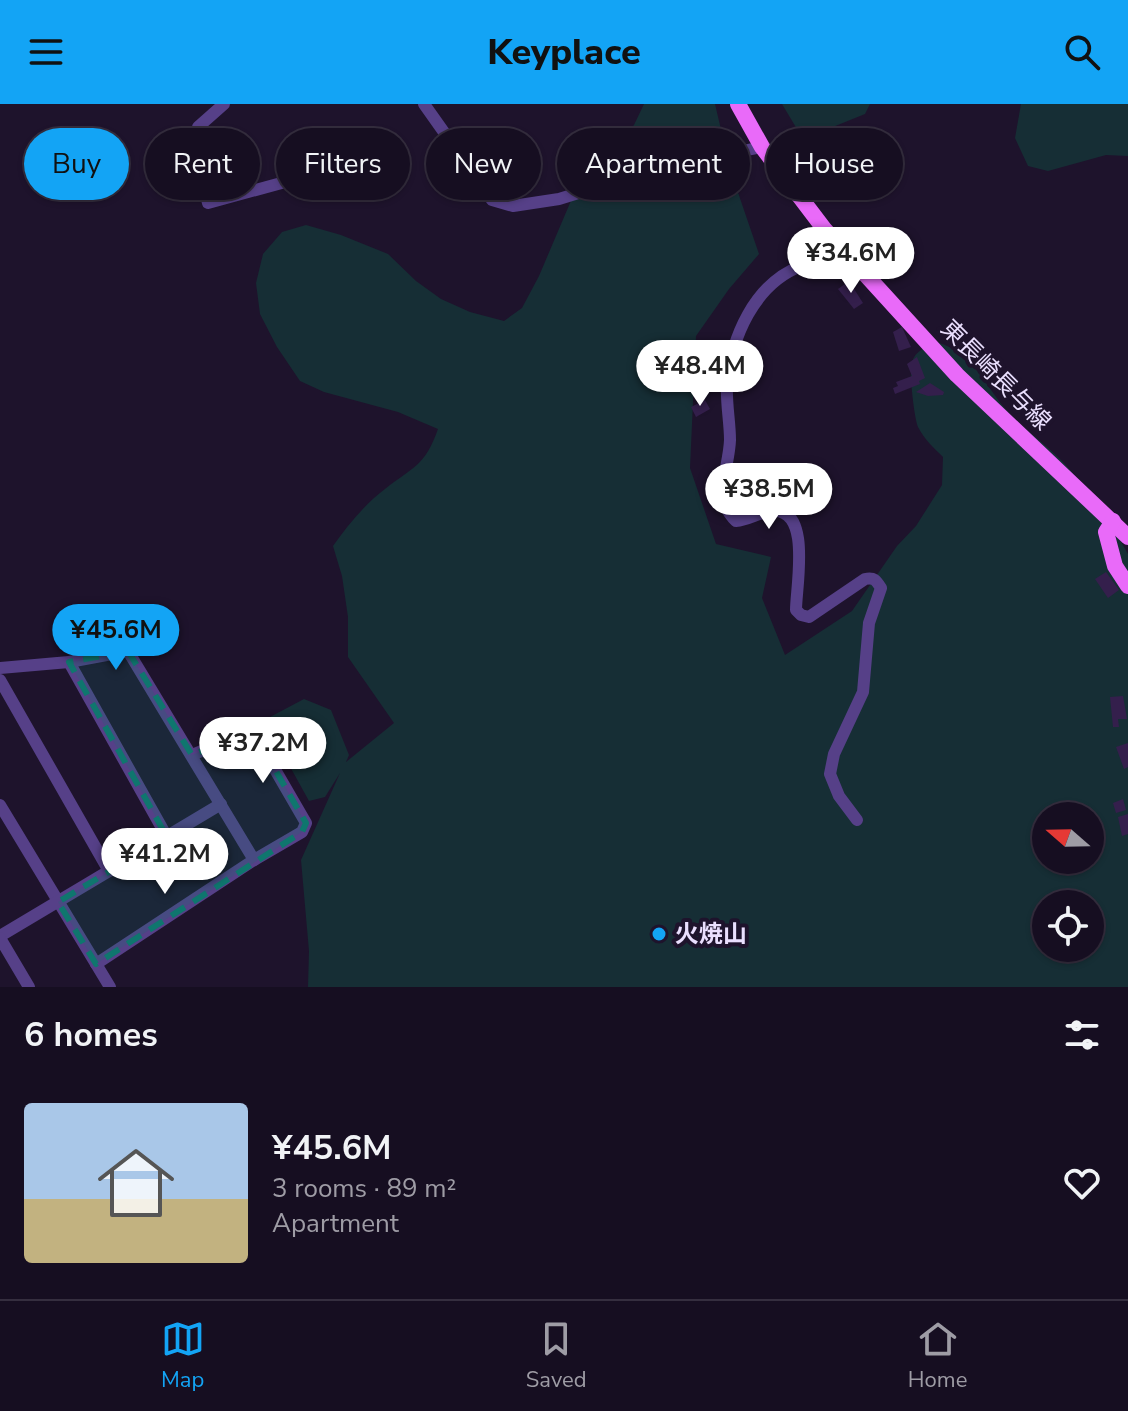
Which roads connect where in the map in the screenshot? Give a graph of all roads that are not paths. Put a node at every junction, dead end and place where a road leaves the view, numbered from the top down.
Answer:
1 (224, 104) edge
2 (424, 104) edge
3 (738, 104) edge
4 (762, 147) junction
5 (276, 184) edge
6 (849, 254) junction
7 (1113, 521) junction
8 (1128, 537) edge
9 (1128, 586) edge
10 (69, 662) junction
11 (0, 668) edge
12 (0, 680) edge
13 (192, 755) junction
14 (221, 804) junction
15 (0, 805) edge
16 (857, 820) dead end
17 (167, 837) junction
18 (254, 860) junction
19 (109, 871) junction
20 (58, 902) junction
21 (0, 937) edge
22 (96, 964) junction
23 (29, 987) edge
24 (110, 987) edge

1 - 5 street
2 - 4 street
3 - 4 main road, 東長崎長与線
4 - 6 main road, 東長崎長与線
6 - 7 main road, 東長崎長与線
6 - 16 street
7 - 8 main road, 東長崎長与線
7 - 9 main road
10 - 11 street
10 - 13 street
10 - 17 street
12 - 19 street
13 - 14 street
13 - 18 street
14 - 17 street
14 - 18 street
15 - 20 street
17 - 19 street
18 - 22 street
19 - 20 street
20 - 21 street
20 - 22 street
21 - 23 street
22 - 24 street

